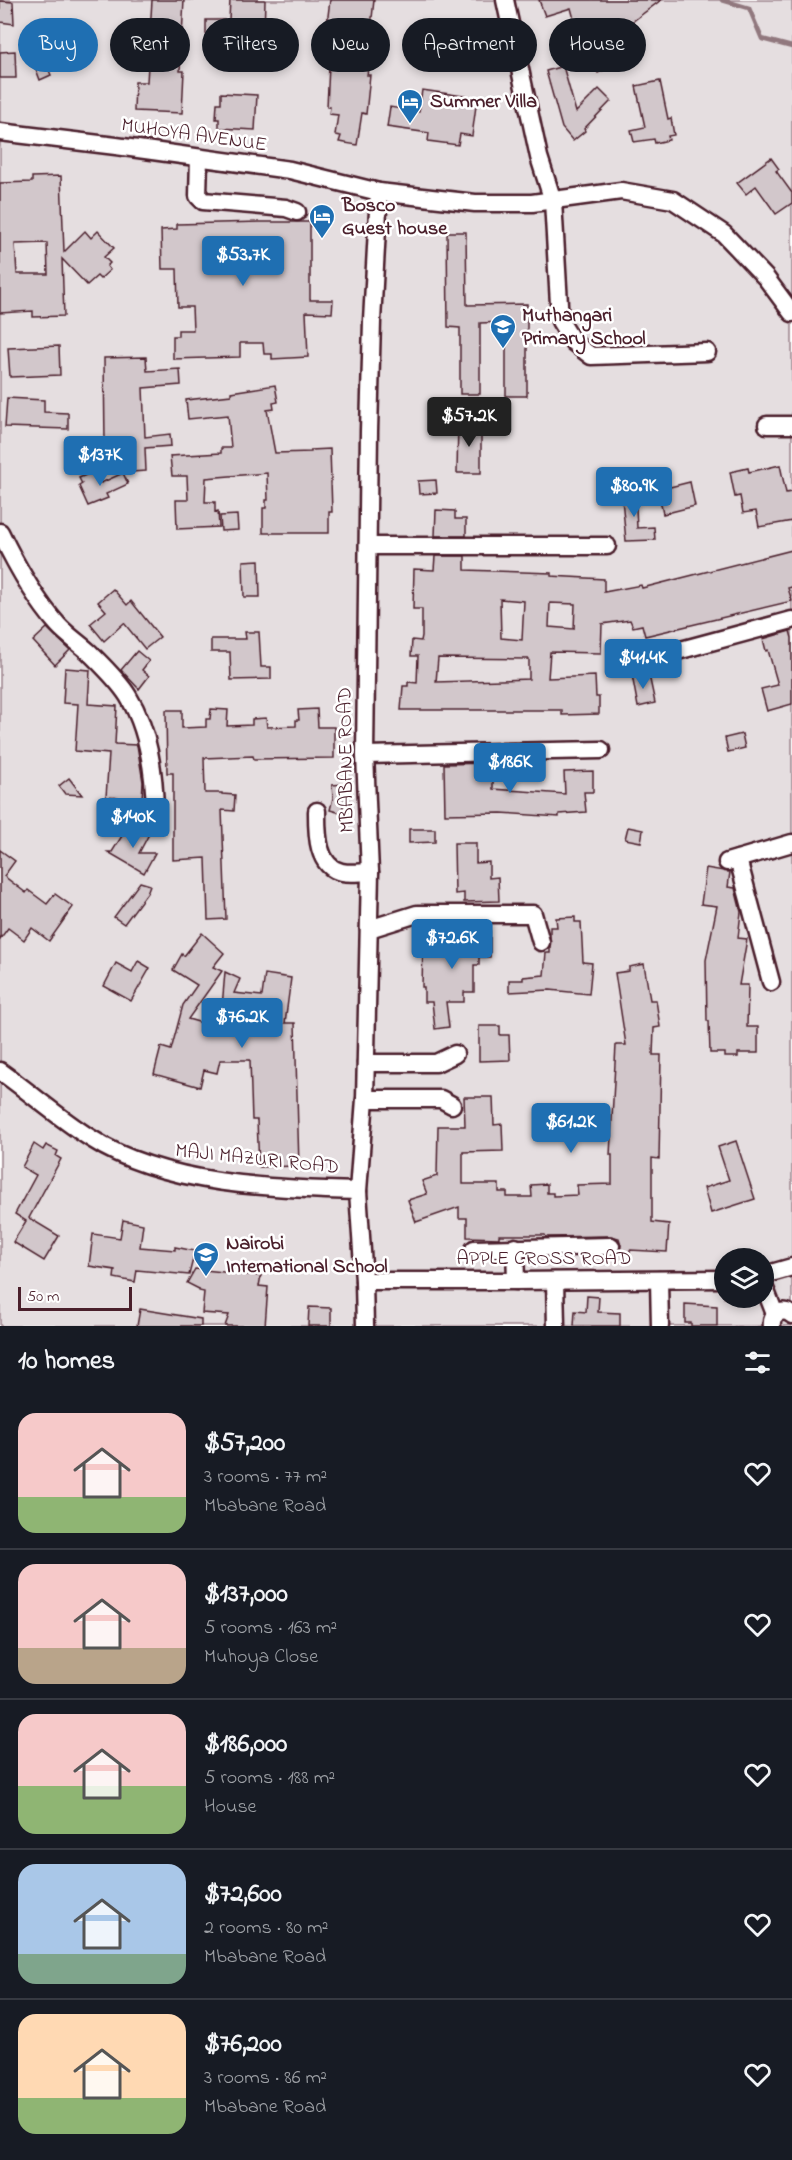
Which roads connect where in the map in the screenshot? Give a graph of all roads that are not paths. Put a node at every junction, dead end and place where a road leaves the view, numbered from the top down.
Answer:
1 (505, 0) edge
2 (0, 132) edge
3 (199, 158) junction
4 (380, 192) junction
5 (553, 201) junction
6 (297, 212) dead end
7 (792, 313) edge
8 (707, 351) dead end
9 (767, 425) dead end
10 (792, 425) edge
11 (0, 532) edge
12 (368, 546) junction
13 (607, 546) dead end
14 (792, 620) edge
15 (655, 657) dead end
16 (601, 750) dead end
17 (365, 755) junction
18 (155, 810) dead end
19 (317, 811) dead end
20 (792, 843) edge
21 (370, 872) junction
22 (369, 929) junction
23 (541, 942) dead end
24 (771, 982) dead end
25 (455, 1054) dead end
26 (366, 1063) junction
27 (2, 1076) edge
28 (365, 1099) junction
29 (452, 1104) dead end
30 (358, 1191) junction
31 (611, 1246) dead end
32 (515, 1247) junction
33 (474, 1249) dead end
34 (792, 1268) edge
35 (774, 1272) edge
36 (714, 1279) edge
37 (659, 1280) junction
38 (364, 1281) junction
39 (516, 1281) junction
40 (555, 1281) junction
41 (364, 1326) edge
42 (556, 1326) edge
43 (660, 1326) edge

1 - 5 street
2 - 3 street, MUHOYA AVENUE
3 - 4 street, MUHOYA AVENUE
3 - 6 street
4 - 5 street
4 - 12 street, MBABANE ROAD
5 - 7 street
5 - 8 street
9 - 10 street
11 - 18 street
12 - 13 street
12 - 17 street, MBABANE ROAD
14 - 15 street
16 - 17 street
17 - 21 street, MBABANE ROAD
19 - 21 street
20 - 24 street
21 - 22 street, MBABANE ROAD
22 - 23 street
22 - 26 street, MBABANE ROAD
25 - 26 street
26 - 28 street, MBABANE ROAD
27 - 30 street, MAJI MAZURI ROAD
28 - 29 street
28 - 30 street, MBABANE ROAD
30 - 38 street, MBABANE ROAD
31 - 32 street
32 - 33 street
32 - 39 street
34 - 35 street
36 - 37 street, APPLE CROSS ROAD
37 - 40 street, APPLE CROSS ROAD
37 - 43 street
38 - 39 street, APPLE CROSS ROAD
38 - 41 street, MBABANE ROAD
39 - 40 street, APPLE CROSS ROAD
40 - 42 street

